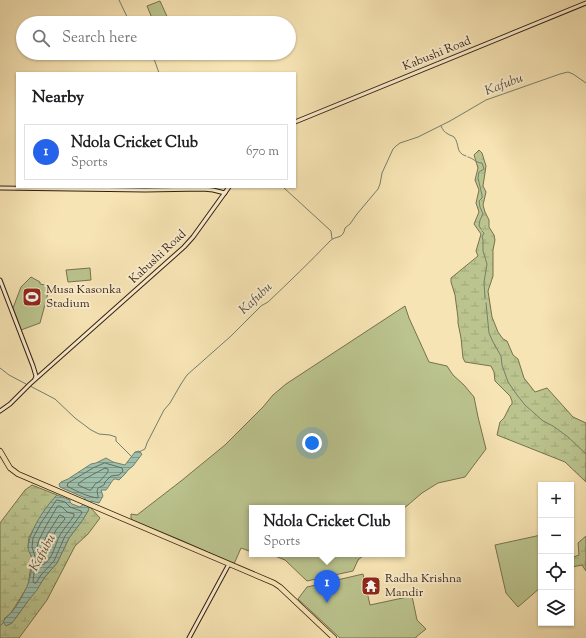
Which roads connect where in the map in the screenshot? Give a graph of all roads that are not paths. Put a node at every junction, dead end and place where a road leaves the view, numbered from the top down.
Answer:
1 (586, 2) edge
2 (296, 122) edge
3 (0, 188) edge
4 (228, 188) edge
5 (225, 193) junction
6 (0, 280) edge
7 (32, 366) junction
8 (39, 376) junction
9 (35, 379) junction
10 (0, 411) edge
11 (0, 453) edge
12 (230, 564) junction
13 (189, 638) edge
14 (334, 638) edge

1 - 2 main road, Kabushi Road
3 - 5 main road
4 - 5 main road, Kabushi Road
5 - 8 main road, Kabushi Road
6 - 7 main road
7 - 8 main road
7 - 9 main road
8 - 9 main road, Kabushi Road
9 - 10 main road, Kabushi Road
11 - 12 highway
12 - 13 main road
12 - 14 highway

